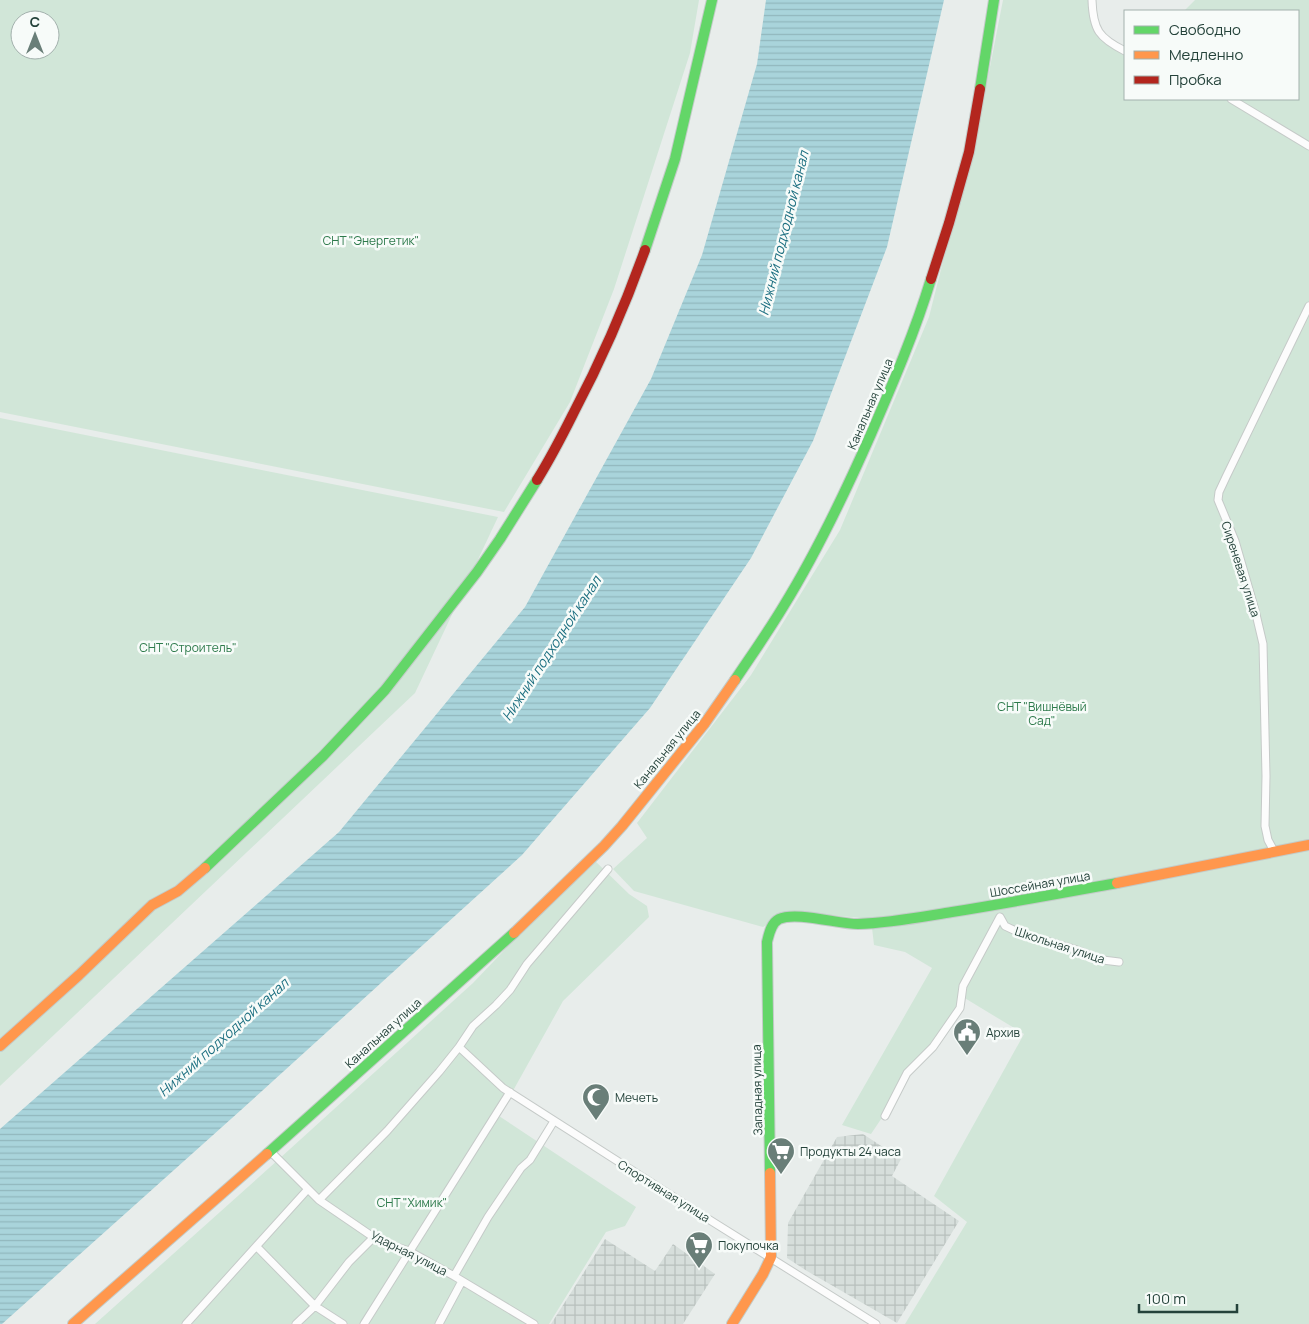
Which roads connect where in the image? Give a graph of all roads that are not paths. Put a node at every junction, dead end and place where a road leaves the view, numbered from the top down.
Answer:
1 (712, 0) edge
2 (994, 0) edge
3 (1092, 0) edge
4 (1124, 50) edge
5 (1234, 100) edge
6 (1309, 146) edge
7 (1309, 306) edge
8 (1309, 845) edge
9 (1274, 852) junction
10 (608, 870) dead end
11 (1000, 904) junction
12 (1000, 917) junction
13 (774, 923) joint
14 (1119, 962) dead end
15 (0, 1046) edge
16 (459, 1047) junction
17 (510, 1092) junction
18 (885, 1116) dead end
19 (554, 1121) junction
20 (270, 1151) junction
21 (308, 1189) junction
22 (319, 1200) junction
23 (374, 1237) junction
24 (257, 1247) junction
25 (409, 1251) junction
26 (771, 1257) junction
27 (454, 1276) junction
28 (462, 1280) junction
29 (315, 1306) junction
30 (73, 1324) edge
31 (186, 1324) edge
32 (296, 1324) edge
33 (343, 1324) edge
34 (364, 1324) edge
35 (439, 1324) edge
36 (534, 1324) edge
37 (732, 1324) edge
38 (876, 1324) edge

1 - 15 street
2 - 20 street, Канальная улица
3 - 4 street
5 - 6 street
7 - 9 street, Сиреневая улица
8 - 9 street, Шоссейная улица
9 - 11 street, Шоссейная улица
10 - 16 street
11 - 12 street
11 - 13 street, Шоссейная улица
12 - 14 street, Школьная улица
12 - 18 street
13 - 26 street, Западная улица
16 - 17 street, Спортивная улица
16 - 22 street
17 - 19 street, Спортивная улица
17 - 25 street
19 - 26 street, Спортивная улица
19 - 27 street
20 - 21 street, Ударная улица
20 - 30 street, Канальная улица
21 - 22 street, Ударная улица
21 - 24 street
22 - 23 street, Ударная улица
23 - 25 street, Ударная улица
23 - 29 street
24 - 29 street
24 - 31 street
25 - 27 street, Ударная улица
25 - 34 street
26 - 37 street
26 - 38 street, Спортивная улица
27 - 28 street, Ударная улица
28 - 35 street
28 - 36 street, Ударная улица
29 - 32 street
29 - 33 street

